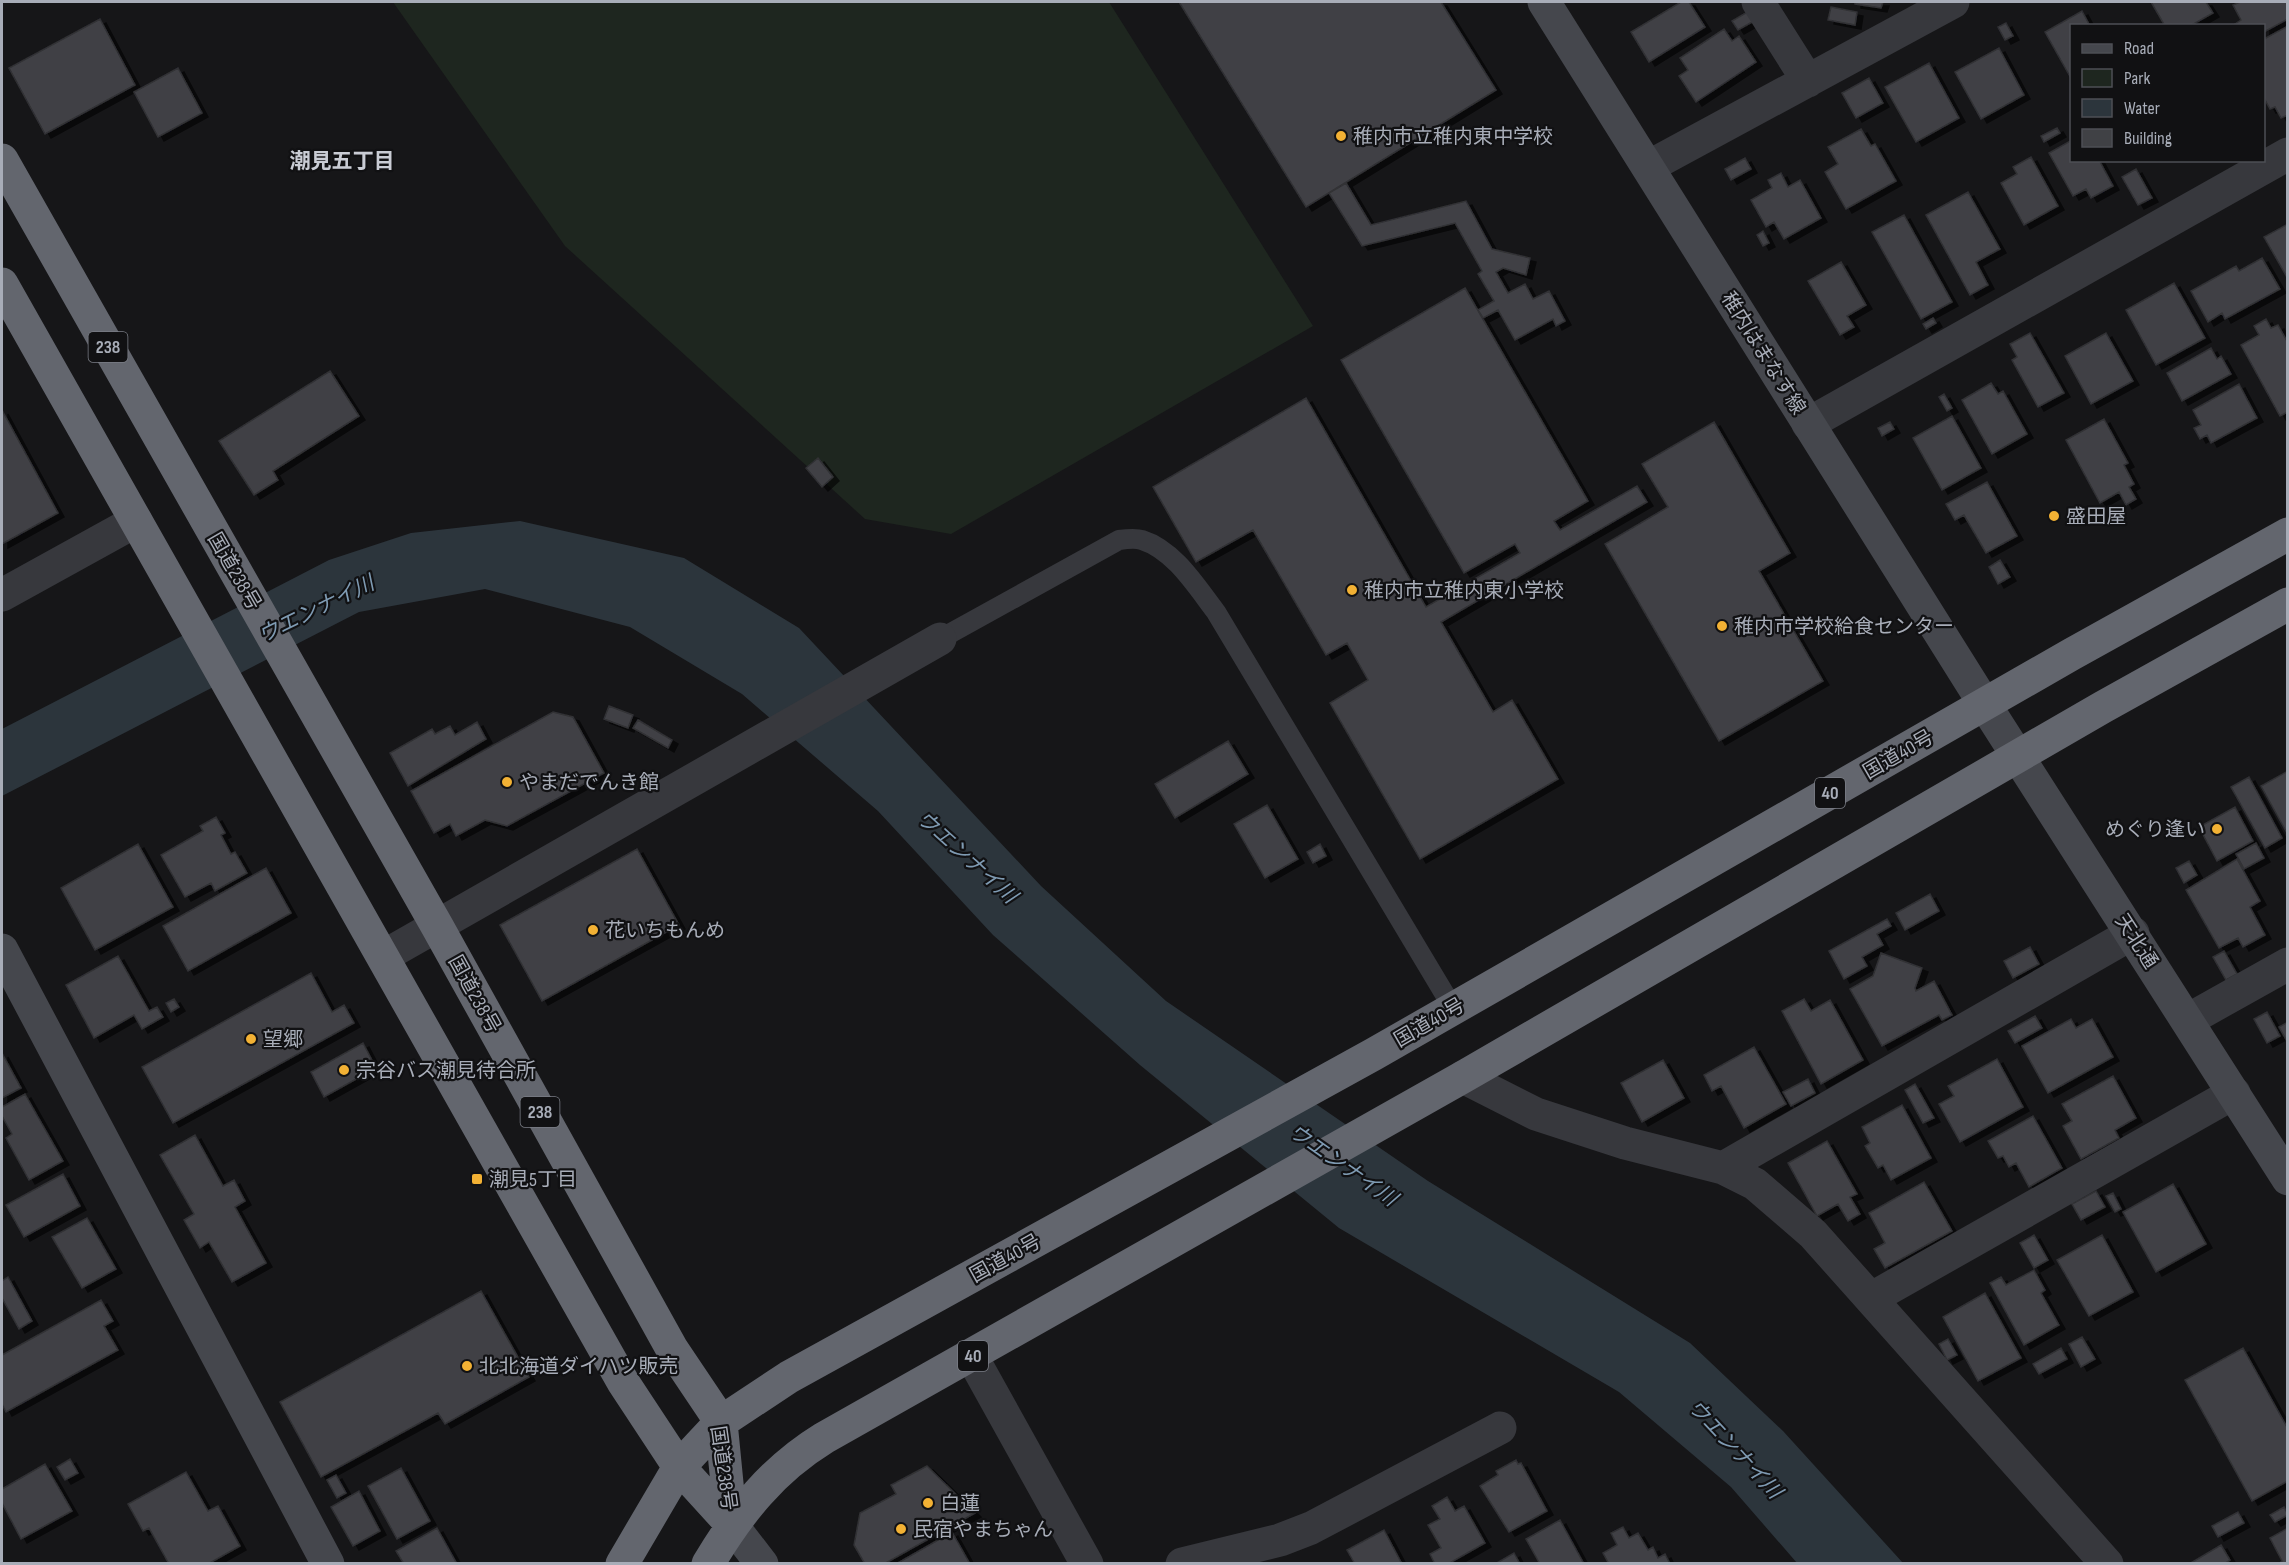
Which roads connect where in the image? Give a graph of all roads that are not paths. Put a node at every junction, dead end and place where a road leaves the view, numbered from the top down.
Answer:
1 (1544, 2) edge
2 (1758, 2) edge
3 (1953, 2) edge
4 (1808, 81) junction
5 (2288, 154) edge
6 (2, 160) edge
7 (1648, 167) junction
8 (2, 284) edge
9 (1808, 424) junction
10 (135, 521) junction
11 (2288, 534) edge
12 (2, 595) edge
13 (2288, 604) edge
14 (940, 639) joint
15 (1985, 705) junction
16 (2019, 758) junction
17 (437, 926) junction
18 (2133, 933) junction
19 (2, 950) edge
20 (384, 956) junction
21 (2288, 964) edge
22 (1453, 1008) junction
23 (2188, 1020) junction
24 (1463, 1077) junction
25 (2234, 1093) junction
26 (1723, 1168) junction
27 (2288, 1179) edge
28 (1872, 1298) junction
29 (972, 1357) junction
30 (721, 1422) junction
31 (1500, 1428) dead end
32 (679, 1467) junction
33 (731, 1524) junction
34 (328, 1563) edge
35 (622, 1563) edge
36 (708, 1563) edge
37 (762, 1563) edge
38 (1087, 1563) edge
39 (1182, 1563) edge
40 (2107, 1563) edge

1 - 7 street, 稚内はまなす線
2 - 4 street
3 - 4 street
4 - 7 street
5 - 9 street
6 - 17 highway, 国道238号 / 238
7 - 9 street, 稚内はまなす線
8 - 10 highway, 国道238号
9 - 15 street, 稚内はまなす線
10 - 12 street
10 - 20 highway, 国道238号
11 - 15 highway, 国道40号 / 40
13 - 16 highway, 40
14 - 17 street
14 - 22 lane
15 - 16 street, 天北通
15 - 22 highway, 国道40号 / 40
16 - 18 street, 天北通
16 - 24 highway, 40
17 - 20 street
17 - 30 highway, 国道238号 / 238
18 - 23 street, 天北通
18 - 26 street
19 - 34 street
20 - 32 highway, 国道238号
21 - 23 street
22 - 30 highway, 国道40号 / 40
23 - 25 street, 天北通
24 - 26 street
24 - 29 highway, 40
25 - 27 street, 天北通
25 - 28 street
26 - 28 street
28 - 40 street
29 - 33 highway, 40
29 - 38 street
30 - 32 highway, 国道40号 / 40
30 - 33 highway, 国道238号 / 238
31 - 39 street
32 - 33 highway, 国道238号
32 - 35 highway, 国道40号 / 40
33 - 36 highway, 40
33 - 37 street

